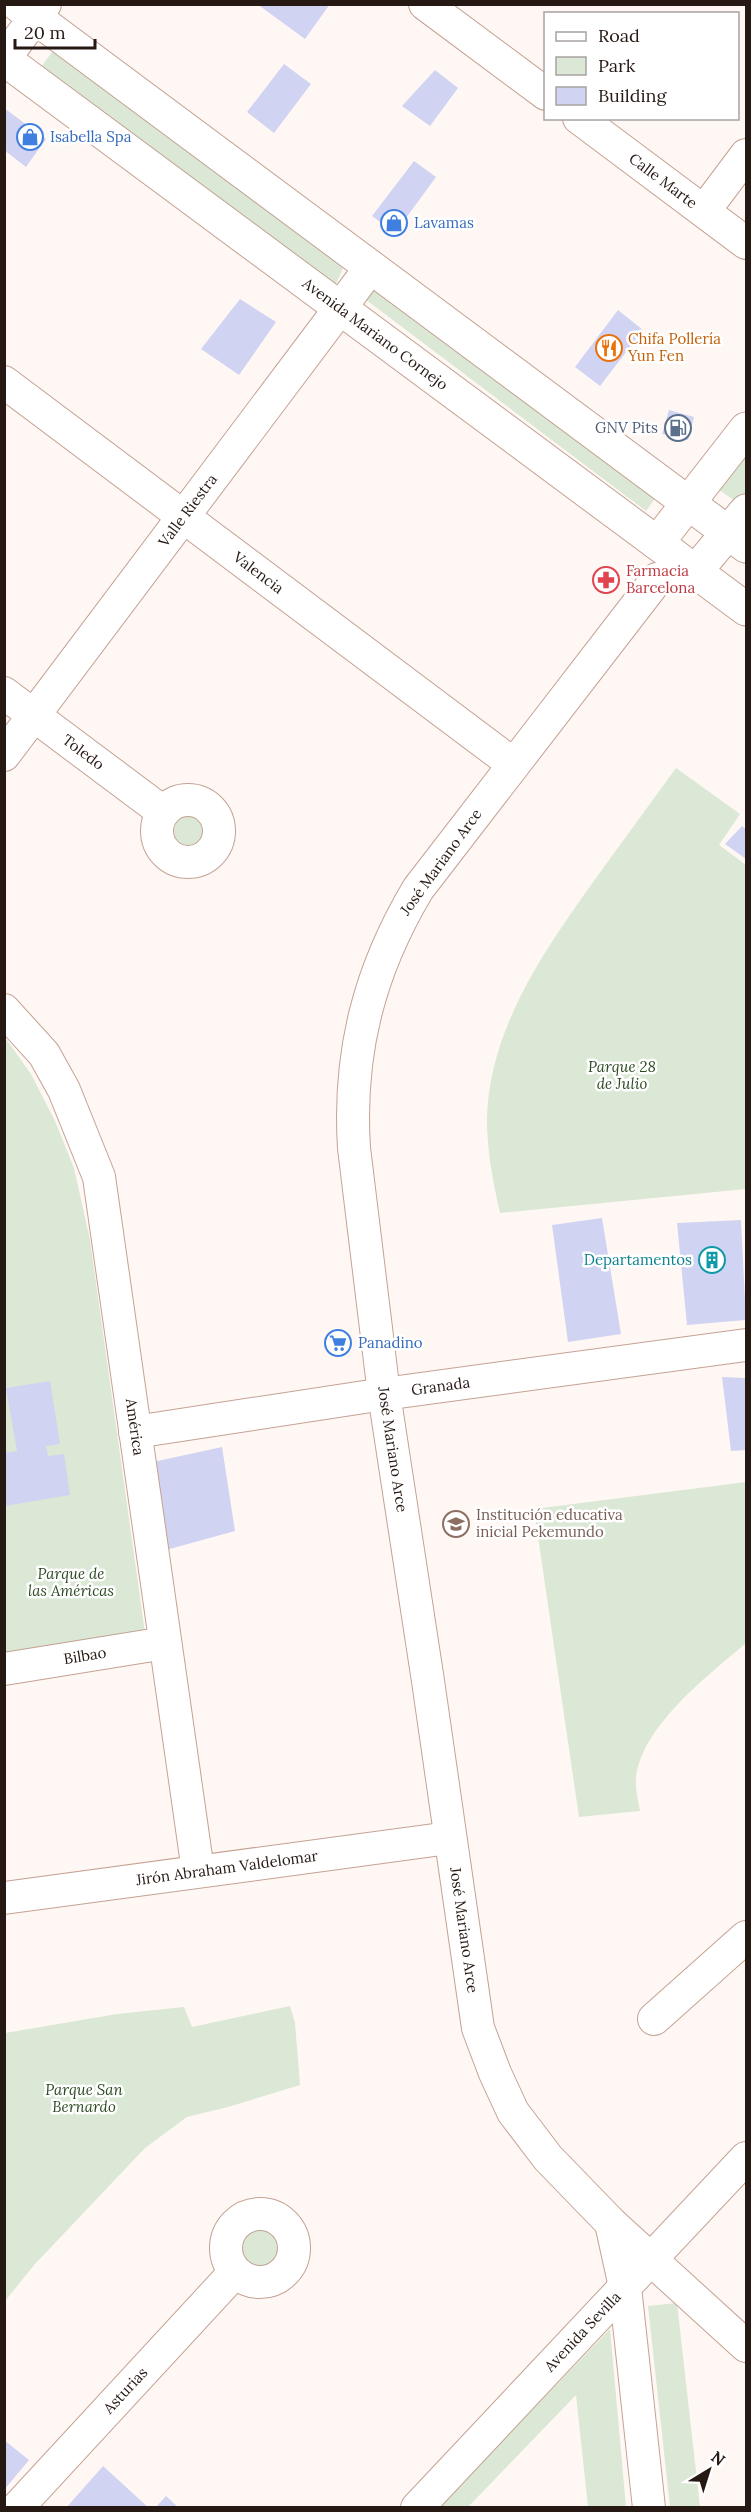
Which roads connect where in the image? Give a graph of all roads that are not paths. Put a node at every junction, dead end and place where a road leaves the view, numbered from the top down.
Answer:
1 (424, 4) edge
2 (32, 9) edge
3 (4, 59) edge
4 (544, 93) edge
5 (582, 120) edge
6 (747, 155) edge
7 (704, 211) junction
8 (747, 243) edge
9 (371, 267) junction
10 (340, 308) junction
11 (4, 382) edge
12 (747, 429) edge
13 (688, 502) junction
14 (183, 516) junction
15 (740, 530) edge
16 (657, 543) junction
17 (695, 572) junction
18 (657, 579) junction
19 (747, 609) edge
20 (4, 693) edge
21 (33, 715) junction
22 (4, 755) edge
23 (513, 764) junction
24 (163, 812) dead end
25 (4, 1010) edge
26 (747, 1345) edge
27 (384, 1394) junction
28 (135, 1432) junction
29 (165, 1643) junction
30 (4, 1669) edge
31 (449, 1838) junction
32 (198, 1871) junction
33 (4, 1898) edge
34 (747, 1937) edge
35 (654, 2019) dead end
36 (747, 2158) edge
37 (611, 2223) junction
38 (652, 2259) junction
39 (236, 2272) dead end
40 (625, 2287) junction
41 (747, 2346) edge
42 (17, 2508) edge
43 (417, 2508) edge
44 (649, 2508) edge

1 - 4 street
2 - 3 street
2 - 9 main road
3 - 10 main road, Avenida Mariano Cornejo
5 - 7 street, Calle Marte
6 - 7 street
7 - 8 street, Calle Marte
9 - 10 street, Valle Riestra
9 - 13 main road
10 - 14 street, Valle Riestra
10 - 16 main road, Avenida Mariano Cornejo
11 - 14 street, Valencia
12 - 13 main road
13 - 15 main road
13 - 16 main road
14 - 21 street, Valle Riestra
14 - 23 street, Valencia
15 - 17 main road
16 - 17 main road, Avenida Mariano Cornejo
16 - 18 street
17 - 18 street
17 - 19 main road, Avenida Mariano Cornejo
18 - 23 street, José Mariano Arce
20 - 21 street, Toledo
21 - 22 street, Valle Riestra
21 - 24 street, Toledo
23 - 27 street, José Mariano Arce
25 - 28 street, América
26 - 27 street, Granada
27 - 28 street, Granada
27 - 31 street, José Mariano Arce
28 - 29 street, América
29 - 30 street, Bilbao
29 - 32 street, América
31 - 32 street, Jirón Abraham Valdelomar
31 - 37 street, José Mariano Arce
32 - 33 street, Jirón Abraham Valdelomar
34 - 35 street
36 - 38 street, Avenida Sevilla
37 - 38 street, José Mariano Arce
37 - 40 street
38 - 40 street, Avenida Sevilla
38 - 41 street, José Mariano Arce
39 - 42 street, Asturias
40 - 43 street, Avenida Sevilla
40 - 44 street

